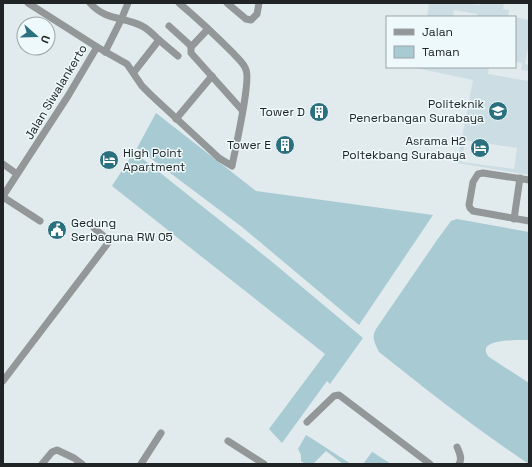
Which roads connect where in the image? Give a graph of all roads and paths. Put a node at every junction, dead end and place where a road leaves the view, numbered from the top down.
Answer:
1 (28, 3) edge
2 (90, 3) edge
3 (128, 3) edge
4 (179, 3) edge
5 (227, 3) edge
6 (259, 3) edge
7 (121, 20) junction
8 (169, 26) dead end
9 (208, 29) junction
10 (159, 40) junction
11 (97, 47) junction
12 (191, 47) junction
13 (105, 52) junction
14 (178, 56) dead end
15 (134, 72) junction
16 (212, 76) junction
17 (242, 110) junction
18 (176, 119) junction
19 (3, 164) edge
20 (17, 174) junction
21 (520, 178) junction
22 (529, 180) edge
23 (3, 196) edge
24 (514, 219) junction
25 (40, 220) dead end
26 (529, 221) edge
27 (94, 228) dead end
28 (3, 381) edge
29 (307, 422) dead end
30 (161, 433) dead end
31 (228, 441) dead end
32 (457, 447) dead end
33 (42, 464) edge
34 (82, 464) edge
35 (141, 464) edge
36 (264, 464) edge
37 (430, 464) edge
38 (459, 464) edge

1 - 11 street, Jalan Siwalankerto
2 - 7 street
3 - 7 street
4 - 9 street
5 - 6 street
7 - 10 street
7 - 13 street
8 - 12 street
9 - 12 street
9 - 17 street
10 - 14 street
10 - 15 street
11 - 13 street
11 - 20 street, Jalan Siwalankerto
12 - 16 street
13 - 15 street
15 - 18 street
16 - 17 street
16 - 18 street
17 - 18 street
19 - 20 street
20 - 23 street, Jalan Siwalankerto
21 - 22 street
21 - 24 street
21 - 24 street
23 - 25 street
24 - 26 street
27 - 28 street
29 - 37 street
30 - 35 street
31 - 36 street
32 - 38 street
33 - 34 street

